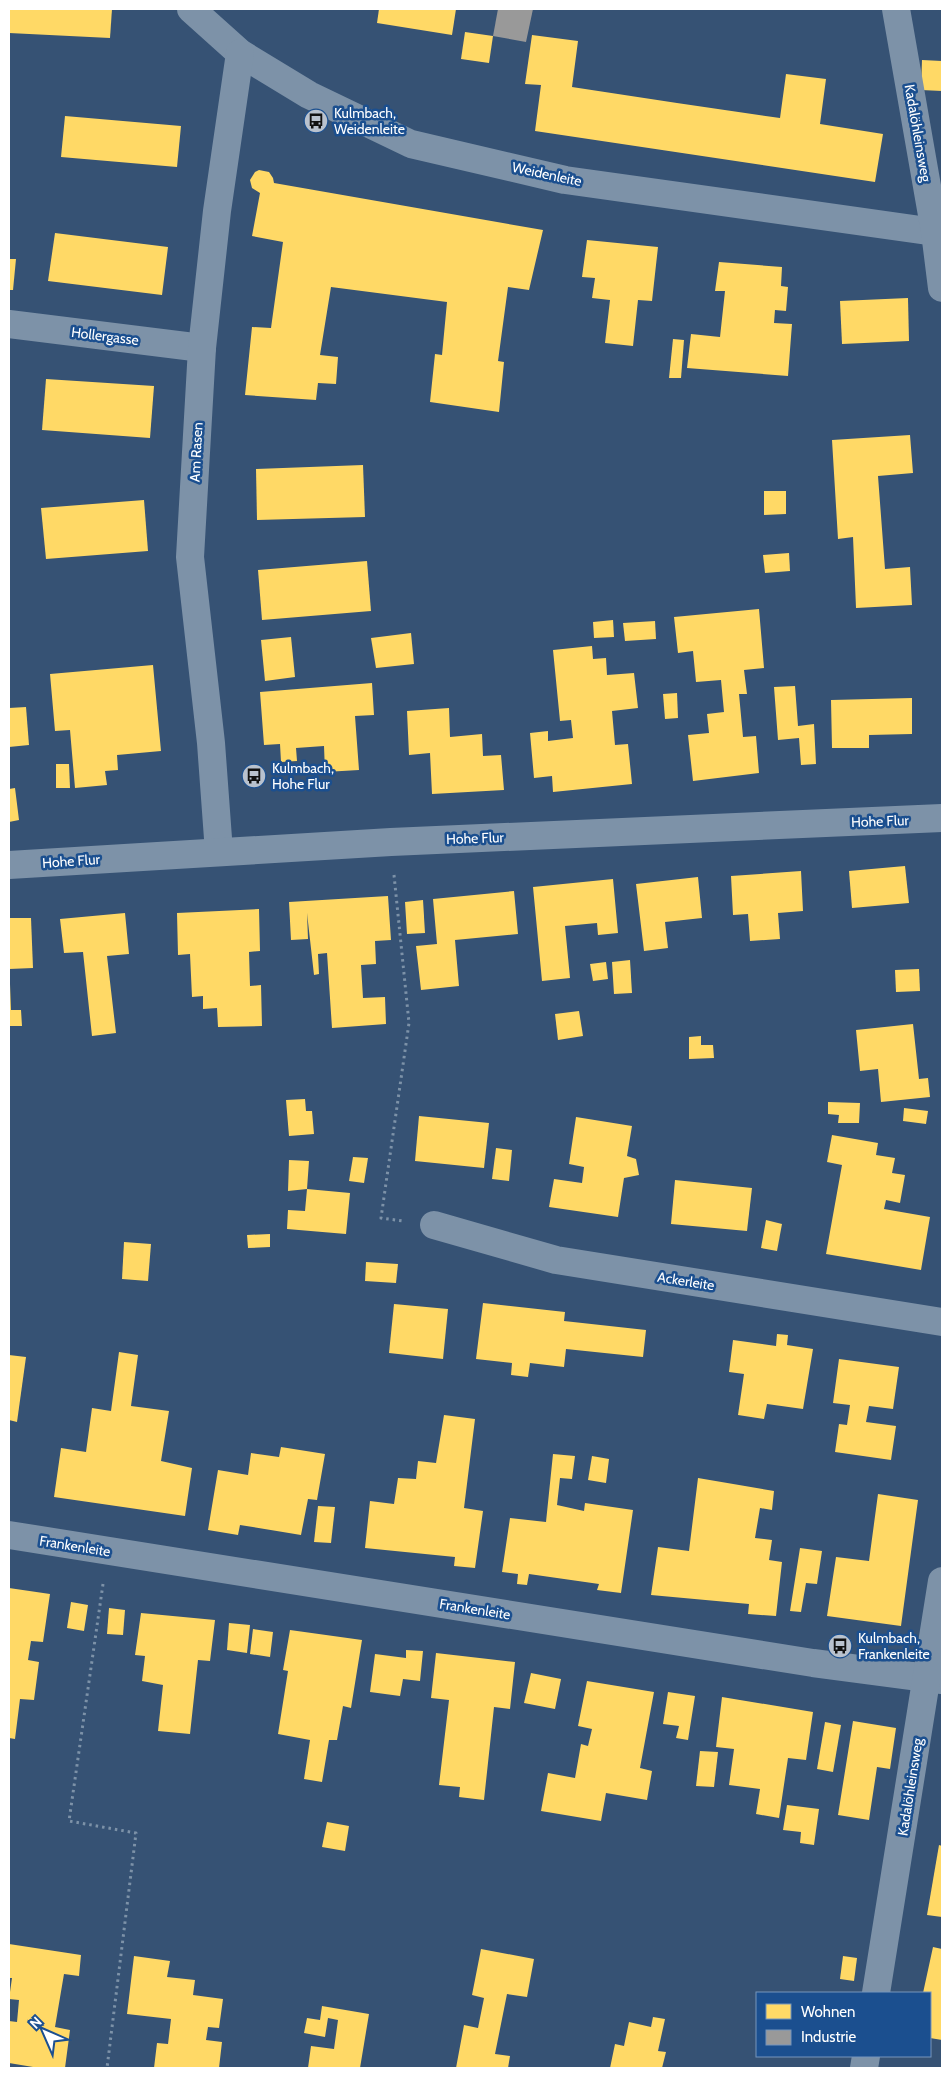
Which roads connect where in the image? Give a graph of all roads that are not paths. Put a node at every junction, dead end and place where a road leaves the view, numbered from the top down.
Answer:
1 (191, 9) edge
2 (896, 9) edge
3 (240, 53) junction
4 (939, 233) edge
5 (942, 288) edge
6 (9, 324) edge
7 (202, 348) junction
8 (942, 818) edge
9 (219, 852) junction
10 (9, 865) edge
11 (434, 1225) road end
12 (942, 1322) edge
13 (9, 1535) edge
14 (942, 1580) edge
15 (935, 1678) edge
16 (876, 1992) edge

1 - 3 street, Weidenleite
2 - 4 street, Kadalöhleinsweg
3 - 4 street, Weidenleite
3 - 7 street, Am Rasen
4 - 5 street, Kadalöhleinsweg
6 - 7 street, Hollergasse
7 - 9 street, Am Rasen
8 - 9 street, Hohe Flur
9 - 10 street, Hohe Flur
11 - 12 street, Ackerleite
13 - 15 street, Frankenleite
14 - 15 street, Kadalöhleinsweg
15 - 16 street, Kadalöhleinsweg

